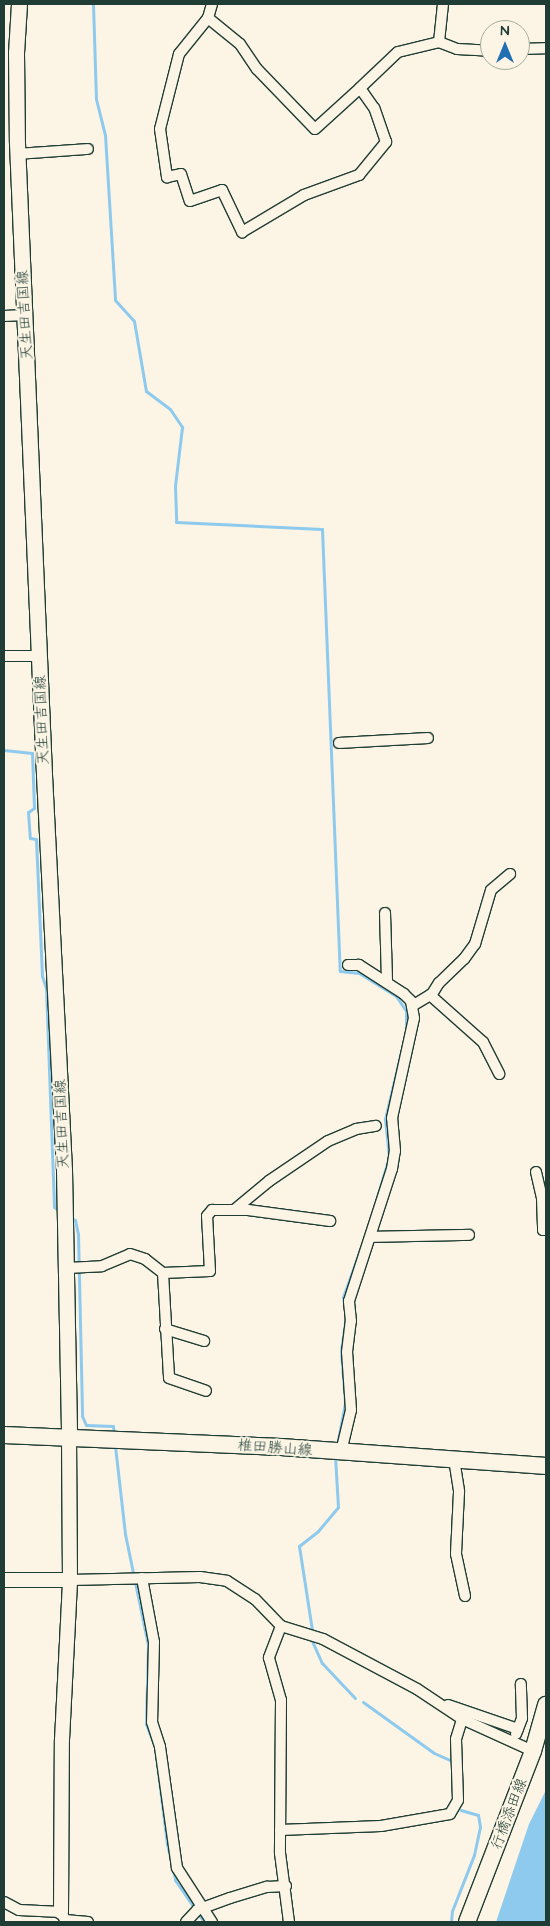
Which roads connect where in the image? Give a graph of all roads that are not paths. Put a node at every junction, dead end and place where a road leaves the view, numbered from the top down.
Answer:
1 (19, 4) edge
2 (212, 4) edge
3 (443, 4) edge
4 (208, 18) junction
5 (439, 42) junction
6 (546, 48) edge
7 (530, 49) edge
8 (480, 50) edge
9 (360, 88) junction
10 (88, 149) dead end
11 (18, 154) junction
12 (26, 315) junction
13 (4, 316) edge
14 (4, 656) edge
15 (40, 656) junction
16 (428, 738) dead end
17 (339, 743) dead end
18 (510, 874) dead end
19 (386, 913) dead end
20 (348, 965) dead end
21 (388, 982) junction
22 (430, 995) junction
23 (412, 1006) junction
24 (499, 1074) dead end
25 (376, 1126) dead end
26 (536, 1172) dead end
27 (234, 1210) junction
28 (330, 1221) dead end
29 (546, 1230) edge
30 (469, 1234) dead end
31 (371, 1237) junction
32 (68, 1268) junction
33 (163, 1273) junction
34 (165, 1329) junction
35 (204, 1341) dead end
36 (206, 1391) dead end
37 (4, 1436) edge
38 (69, 1436) junction
39 (341, 1452) junction
40 (454, 1459) junction
41 (546, 1466) edge
42 (142, 1578) junction
43 (4, 1580) edge
44 (70, 1580) junction
45 (465, 1596) dead end
46 (281, 1626) junction
47 (521, 1684) dead end
48 (441, 1703) junction
49 (546, 1704) edge
50 (462, 1719) junction
51 (518, 1729) junction
52 (512, 1742) junction
53 (540, 1754) edge
54 (280, 1830) junction
55 (286, 1886) junction
56 (4, 1902) edge
57 (203, 1908) junction
58 (60, 1912) junction
59 (88, 1922) edge
60 (186, 1922) edge
61 (212, 1922) edge
62 (289, 1922) edge
63 (468, 1922) edge

1 - 11 main road, 天生田吉国線
2 - 4 street
3 - 5 street
4 - 9 street
4 - 9 street
5 - 8 street
5 - 9 street
6 - 7 street
10 - 11 street
11 - 12 main road, 天生田吉国線
12 - 13 street
12 - 15 main road, 天生田吉国線
14 - 15 street
15 - 32 main road, 天生田吉国線
16 - 17 street
18 - 22 street
19 - 21 street
20 - 21 street
21 - 23 street
22 - 23 street
22 - 24 street
23 - 31 street
25 - 27 street
26 - 29 street
27 - 28 street
27 - 33 street
30 - 31 street
31 - 39 street
32 - 33 street
32 - 38 main road, 天生田吉国線
33 - 34 street
34 - 35 street
34 - 36 street
37 - 38 main road, 椎田勝山線
38 - 39 main road, 椎田勝山線
38 - 44 street
39 - 40 main road, 椎田勝山線
40 - 41 main road, 椎田勝山線
40 - 45 street
42 - 44 street
42 - 46 street
42 - 57 street
43 - 44 street
44 - 58 street
46 - 48 street
46 - 54 street
47 - 51 street
48 - 50 street
48 - 51 street
49 - 53 main road, 行橋添田線
50 - 52 street
50 - 54 street
51 - 52 street
52 - 53 street
53 - 63 main road, 行橋添田線
54 - 55 street
55 - 57 street
55 - 62 street
56 - 58 street
57 - 60 street
57 - 61 street
58 - 59 street

